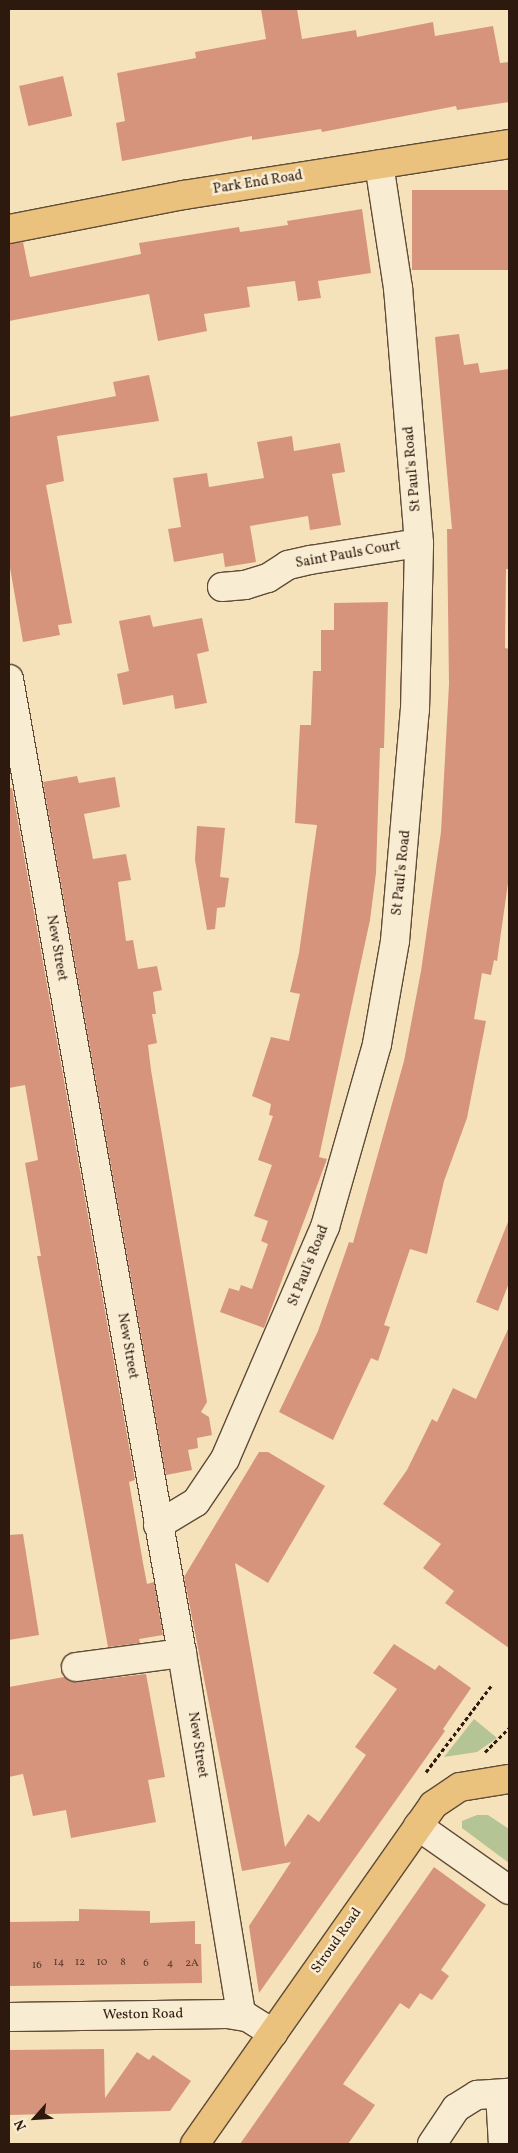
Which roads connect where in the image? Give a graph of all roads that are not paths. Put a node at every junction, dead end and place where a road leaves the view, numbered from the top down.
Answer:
1 (509, 144) edge
2 (379, 164) junction
3 (9, 229) edge
4 (419, 543) junction
5 (222, 587) dead end
6 (9, 678) edge
7 (158, 1526) junction
8 (182, 1653) junction
9 (76, 1667) dead end
10 (509, 1779) edge
11 (418, 1826) junction
12 (509, 1890) edge
13 (241, 2015) junction
14 (9, 2017) edge
15 (272, 2033) junction
16 (505, 2093) edge
17 (195, 2144) edge
18 (432, 2144) edge
19 (503, 2144) edge

1 - 2 main road, Park End Road
2 - 3 main road, Park End Road
2 - 4 street, St Paul's Road
4 - 5 street, Saint Pauls Court
4 - 7 street, St Paul's Road
6 - 7 street, New Street
7 - 8 street, New Street
8 - 9 street
8 - 13 street, New Street
10 - 11 main road, Stroud Road
11 - 12 street
11 - 15 main road, Stroud Road
13 - 14 street, Weston Road
13 - 15 street
15 - 17 main road, Stroud Road
16 - 18 street
16 - 19 street

